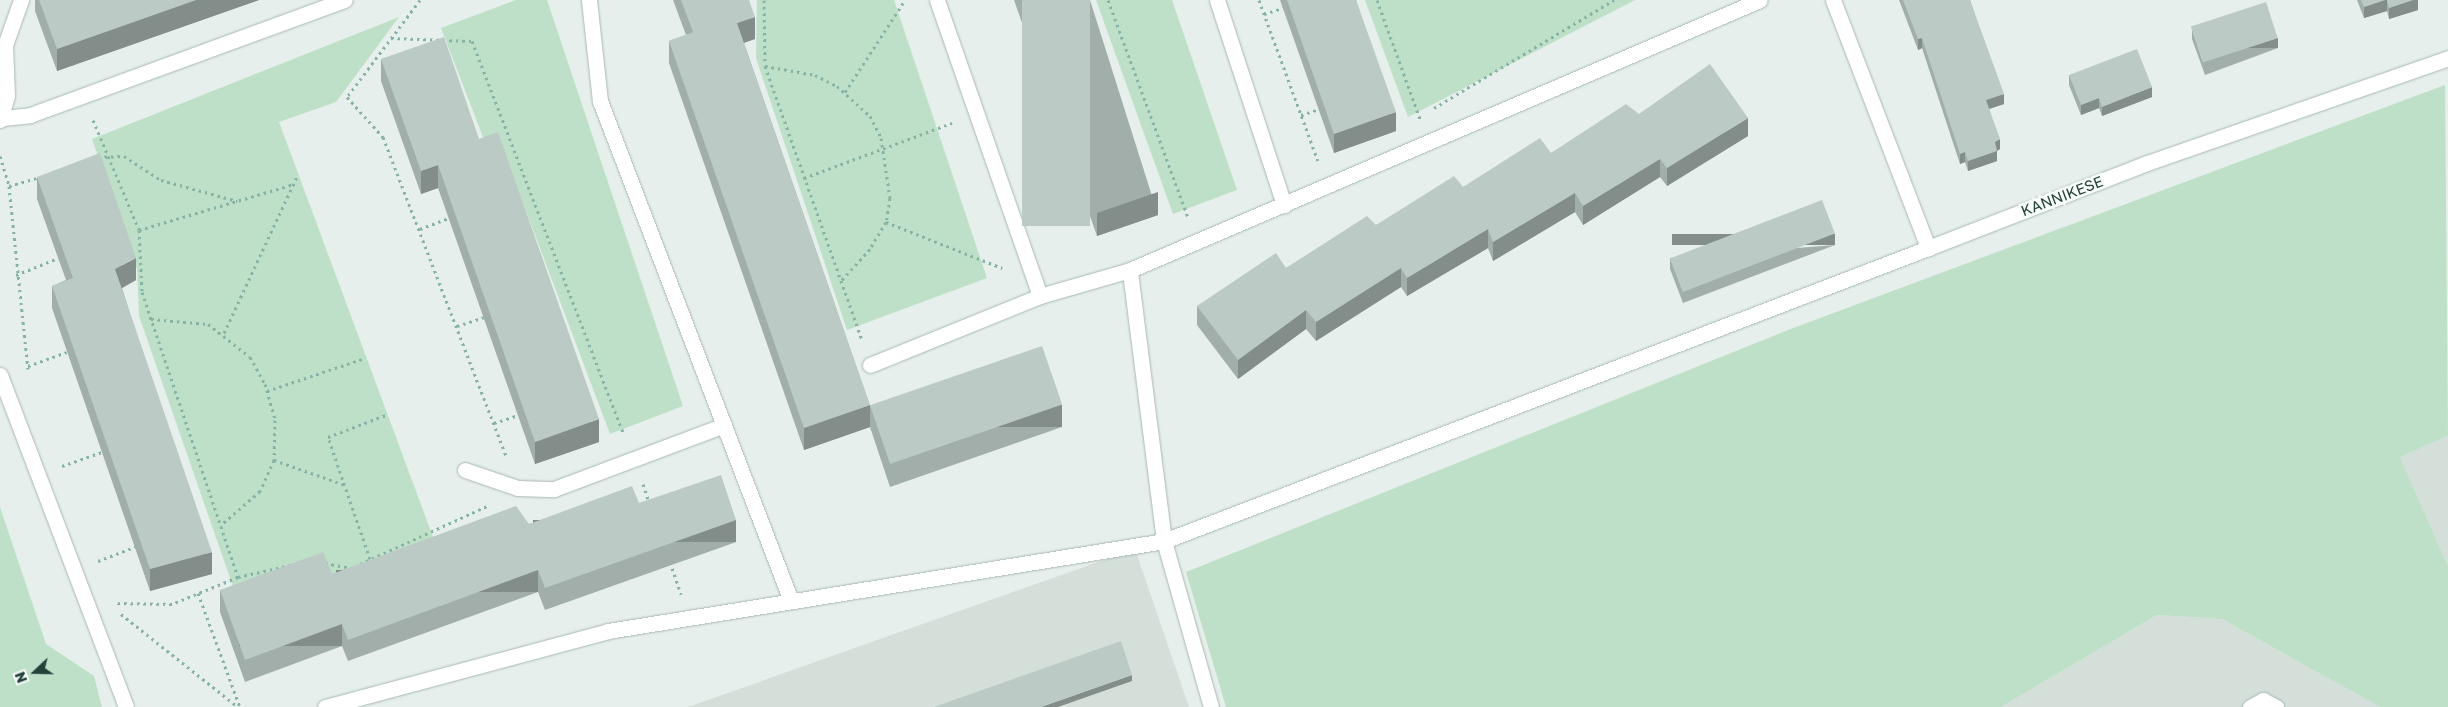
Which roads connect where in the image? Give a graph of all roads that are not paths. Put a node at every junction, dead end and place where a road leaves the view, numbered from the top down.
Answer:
1 (22, 0) edge
2 (345, 0) edge
3 (589, 0) edge
4 (937, 0) edge
5 (1217, 0) edge
6 (1760, 0) edge
7 (1833, 0) edge
8 (2448, 59) edge
9 (1, 119) edge
10 (1284, 205) junction
11 (1928, 248) junction
12 (1130, 270) junction
13 (1040, 296) junction
14 (870, 365) road end
15 (0, 375) edge
16 (724, 426) junction
17 (465, 470) dead end
18 (1164, 541) junction
19 (791, 602) junction
20 (126, 707) edge
21 (325, 707) edge
22 (1211, 707) edge
23 (2250, 707) edge
24 (2276, 707) edge

1 - 9 street
2 - 9 street
3 - 16 street
4 - 13 street
5 - 10 street
6 - 10 street
7 - 11 street
8 - 11 street, KANNIKESE
10 - 12 street
11 - 18 street, KANNIKESE
12 - 13 street
12 - 18 street
13 - 14 street
15 - 20 street
16 - 17 street
16 - 19 street
18 - 19 street, KANNIKESE
18 - 22 street
19 - 21 street, KANNIKESE
23 - 24 street

